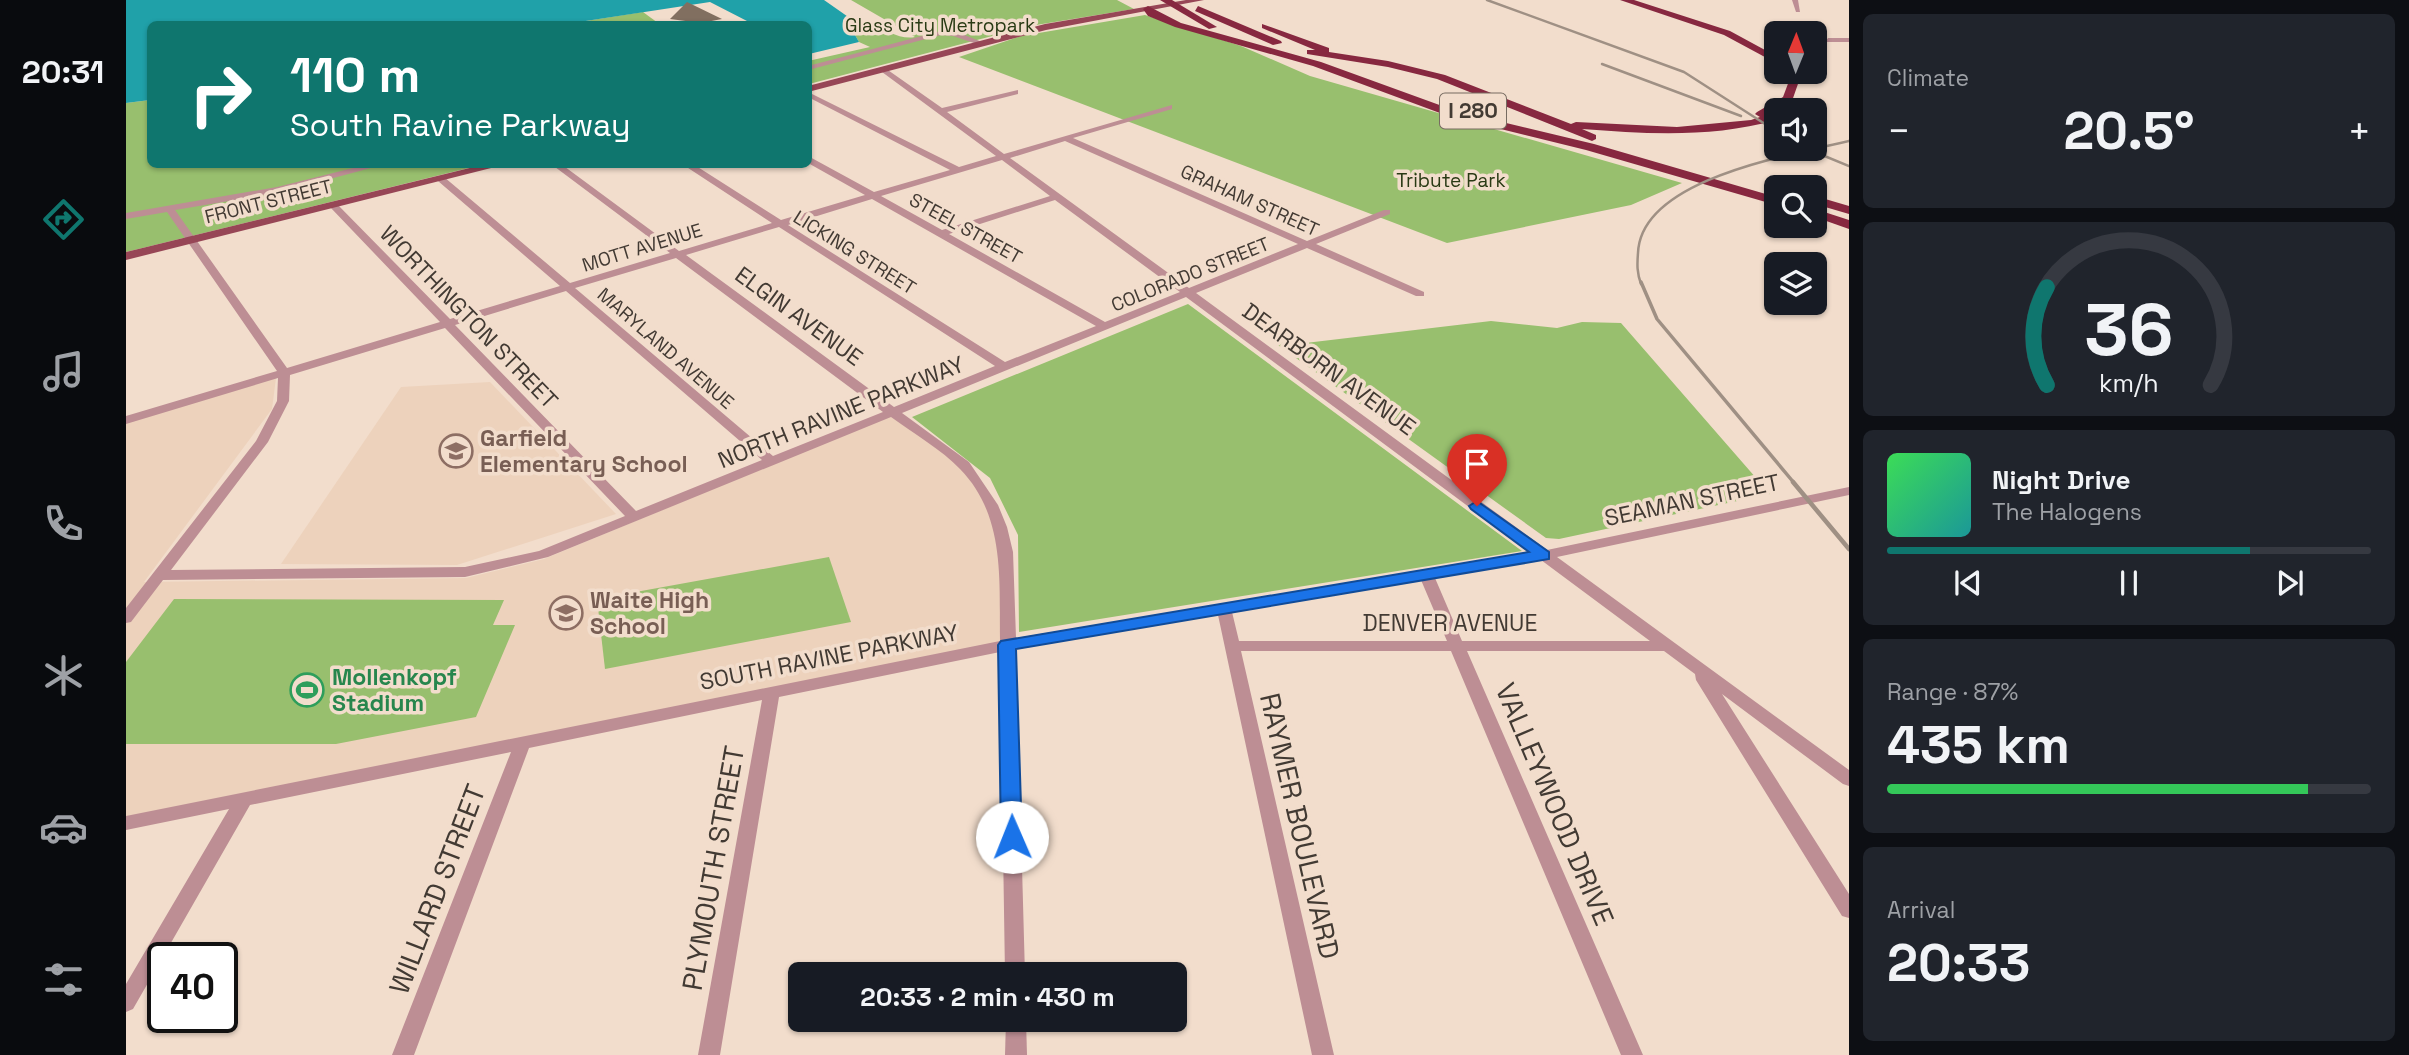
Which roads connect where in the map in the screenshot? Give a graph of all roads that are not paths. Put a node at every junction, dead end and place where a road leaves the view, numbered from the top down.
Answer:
1 (1130, 0) edge
2 (1165, 0) edge
3 (1178, 0) edge
4 (1199, 0) edge
5 (1207, 0) edge
6 (1625, 0) edge
7 (1635, 0) edge
8 (1795, 0) edge
9 (1148, 9) junction
10 (1798, 11) dead end
11 (1828, 40) dead end
12 (1849, 40) edge
13 (983, 44) junction
14 (1764, 46) edge
15 (1334, 53) junction
16 (1764, 53) edge
17 (812, 67) edge
18 (888, 72) junction
19 (1794, 84) edge
20 (1431, 88) dead end
21 (812, 91) edge
22 (1015, 92) dead end
23 (1444, 92) dead end
24 (812, 94) edge
25 (1168, 107) dead end
26 (939, 111) junction
27 (1764, 119) edge
28 (1065, 138) junction
29 (1002, 157) junction
30 (812, 161) edge
31 (1676, 167) junction
32 (364, 168) edge
33 (486, 168) edge
34 (560, 168) edge
35 (692, 168) edge
36 (958, 170) junction
37 (441, 179) junction
38 (1764, 186) edge
39 (1764, 187) edge
40 (873, 196) junction
41 (1764, 196) edge
42 (1055, 197) junction
43 (1764, 197) edge
44 (1827, 203) edge
45 (333, 205) junction
46 (1849, 209) edge
47 (170, 210) junction
48 (1387, 212) dead end
49 (1827, 213) edge
50 (126, 216) edge
51 (1827, 216) edge
52 (1849, 218) edge
53 (779, 224) junction
54 (1849, 225) edge
55 (940, 234) junction
56 (191, 240) junction
57 (1308, 245) junction
58 (678, 254) junction
59 (126, 256) edge
60 (568, 287) junction
61 (1188, 294) junction
62 (1420, 294) dead end
63 (447, 324) junction
64 (1106, 327) junction
65 (1006, 368) junction
66 (284, 372) junction
67 (896, 413) junction
68 (126, 420) edge
69 (772, 462) junction
70 (1849, 491) edge
71 (634, 517) junction
72 (1544, 555) junction
73 (160, 575) junction
74 (1426, 575) junction
75 (1224, 609) junction
76 (126, 618) edge
77 (1007, 645) junction
78 (1457, 645) junction
79 (1231, 646) junction
80 (1668, 646) junction
81 (1698, 669) junction
82 (772, 691) junction
83 (523, 742) junction
84 (1849, 779) edge
85 (244, 799) junction
86 (126, 823) edge
87 (1849, 910) edge
88 (1015, 962) edge
89 (126, 1003) edge
90 (1016, 1032) edge
91 (403, 1055) edge
92 (709, 1055) edge
93 (1016, 1055) edge
94 (1323, 1055) edge
95 (1632, 1055) edge

1 - 9 main road
2 - 27 highway
3 - 41 highway, I 280
4 - 9 main road
5 - 15 highway, I 280
6 - 16 highway
7 - 14 highway
8 - 10 street
9 - 13 main road
9 - 31 highway
9 - 31 highway
11 - 12 street
13 - 17 street
13 - 18 main road
15 - 19 highway
15 - 20 highway, I 280
18 - 21 main road
18 - 26 street, DEARBORN AVENUE
22 - 26 street
23 - 38 highway, I 280
24 - 36 street
25 - 28 street, MOTT AVENUE
26 - 29 street, DEARBORN AVENUE
28 - 29 street, MOTT AVENUE
28 - 57 street, GRAHAM STREET
29 - 36 street, MOTT AVENUE
29 - 42 street, DEARBORN AVENUE
30 - 40 street, STEEL STREET
31 - 39 highway
31 - 43 highway
32 - 47 street
33 - 37 main road, FRONT STREET
34 - 58 street, ELGIN AVENUE
35 - 53 street, LICKING STREET
36 - 40 street, MOTT AVENUE
37 - 45 main road, FRONT STREET
37 - 60 street, MARYLAND AVENUE
40 - 53 street, MOTT AVENUE
40 - 55 street, STEEL STREET
42 - 55 street
42 - 61 street, DEARBORN AVENUE
44 - 46 highway
45 - 56 main road, FRONT STREET
45 - 63 street, WORTHINGTON STREET
47 - 50 street
47 - 56 street
48 - 57 street, COLORADO STREET
49 - 52 highway
51 - 54 highway
53 - 58 street, MOTT AVENUE
53 - 65 street, LICKING STREET
55 - 64 street, STEEL STREET
56 - 59 main road, FRONT STREET
56 - 66 street
57 - 61 street, COLORADO STREET
57 - 62 street, GRAHAM STREET
58 - 60 street, MOTT AVENUE
58 - 67 street, ELGIN AVENUE
60 - 63 street, MOTT AVENUE
60 - 69 street, MARYLAND AVENUE
61 - 64 street, COLORADO STREET
61 - 72 street, DEARBORN AVENUE
63 - 66 street, MOTT AVENUE
63 - 71 street, WORTHINGTON STREET
64 - 65 street, COLORADO STREET
65 - 67 street, NORTH RAVINE PARKWAY
66 - 68 street, MOTT AVENUE
66 - 73 street
67 - 69 street, NORTH RAVINE PARKWAY
67 - 77 street, ELGIN AVENUE
69 - 71 street, NORTH RAVINE PARKWAY
70 - 72 street, SEAMAN STREET
71 - 73 street, NORTH RAVINE PARKWAY
72 - 74 street, SOUTH RAVINE PARKWAY
72 - 80 street, DEARBORN AVENUE
73 - 76 street
74 - 75 street, SOUTH RAVINE PARKWAY
74 - 78 street, VALLEYWOOD DRIVE
75 - 77 street, SOUTH RAVINE PARKWAY
75 - 79 street, RAYMER BOULEVARD
77 - 82 street, SOUTH RAVINE PARKWAY
77 - 88 street, ELGIN AVENUE
78 - 79 street, DENVER AVENUE
78 - 80 street, DENVER AVENUE
78 - 95 street, VALLEYWOOD DRIVE
79 - 94 street, RAYMER BOULEVARD
80 - 81 street, DEARBORN AVENUE
81 - 84 street, DEARBORN AVENUE
81 - 87 street
82 - 83 street, SOUTH RAVINE PARKWAY
82 - 92 street, PLYMOUTH STREET
83 - 85 street, SOUTH RAVINE PARKWAY
83 - 91 street, WILLARD STREET
85 - 86 street, SOUTH RAVINE PARKWAY
85 - 89 street
90 - 93 street

